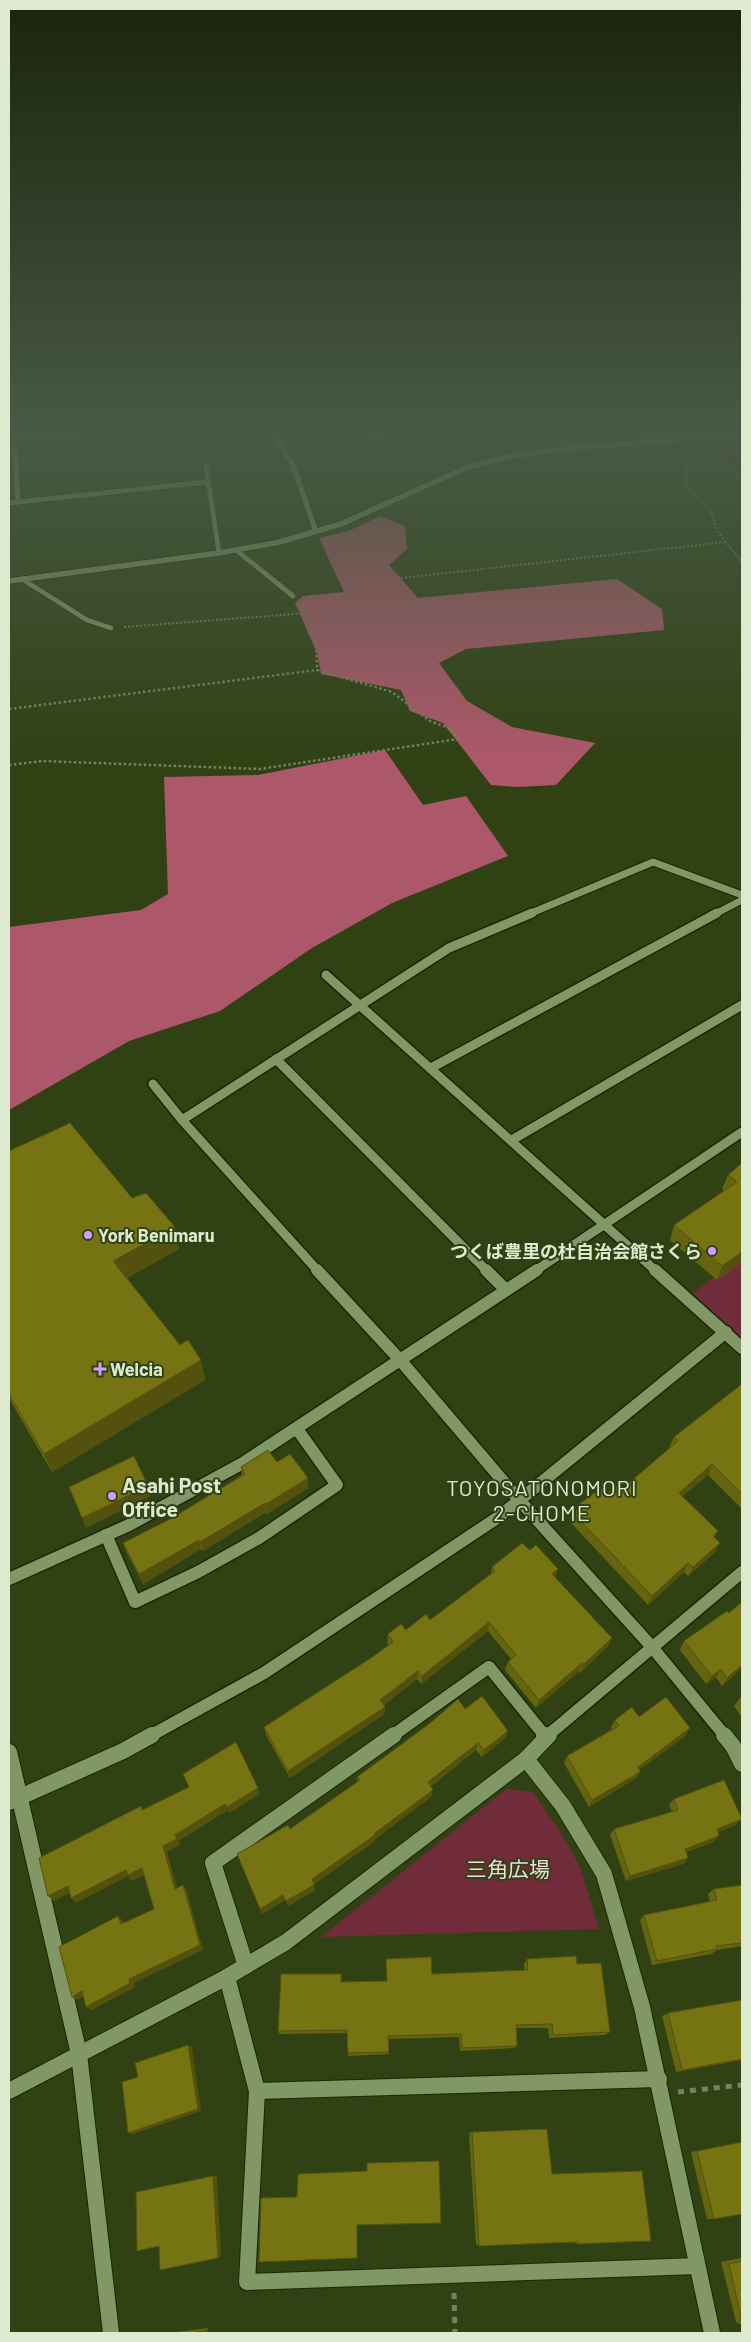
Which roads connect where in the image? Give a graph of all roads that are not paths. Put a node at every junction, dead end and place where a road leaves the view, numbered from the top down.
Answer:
1 (217, 540) edge
2 (279, 540) edge
3 (236, 550) junction
4 (219, 553) junction
5 (22, 579) junction
6 (9, 581) edge
7 (293, 596) road end
8 (111, 628) road end
9 (742, 895) edge
10 (742, 900) edge
11 (326, 975) dead end
12 (742, 1005) edge
13 (361, 1006) junction
14 (276, 1059) junction
15 (431, 1068) junction
16 (153, 1084) dead end
17 (182, 1120) junction
18 (742, 1132) edge
19 (512, 1140) junction
20 (604, 1225) junction
21 (506, 1290) junction
22 (726, 1332) junction
23 (742, 1348) edge
24 (401, 1361) junction
25 (297, 1429) junction
26 (520, 1501) junction
27 (106, 1535) junction
28 (742, 1572) edge
29 (9, 1579) edge
30 (652, 1647) junction
31 (546, 1737) junction
32 (9, 1752) edge
33 (526, 1758) junction
34 (742, 1764) edge
35 (14, 1800) edge
36 (246, 1966) junction
37 (227, 1977) junction
38 (79, 2054) junction
39 (660, 2087) junction
40 (9, 2091) edge
41 (257, 2091) junction
42 (698, 2266) junction
43 (111, 2333) edge
44 (712, 2333) edge

1 - 4 lane
2 - 3 street
3 - 4 street
3 - 7 lane
4 - 5 street
5 - 6 street
5 - 8 lane
9 - 13 street
10 - 15 street
11 - 13 street
12 - 19 street
13 - 14 street
13 - 15 street
14 - 17 street
14 - 21 street
15 - 19 street
16 - 17 street
17 - 24 street
18 - 20 street
19 - 20 street
20 - 21 street
20 - 22 street
21 - 24 street
22 - 23 street
22 - 26 street
24 - 25 street
24 - 26 street
25 - 27 street
25 - 27 street
26 - 30 street
26 - 35 street
27 - 29 street
28 - 30 street
30 - 31 street
30 - 34 street
31 - 33 street
31 - 36 street
32 - 35 street
33 - 36 street
33 - 39 street
35 - 38 street
36 - 37 street
37 - 38 street
37 - 41 street
38 - 40 street
38 - 43 street
39 - 41 street
39 - 42 street
41 - 42 street
42 - 44 street

